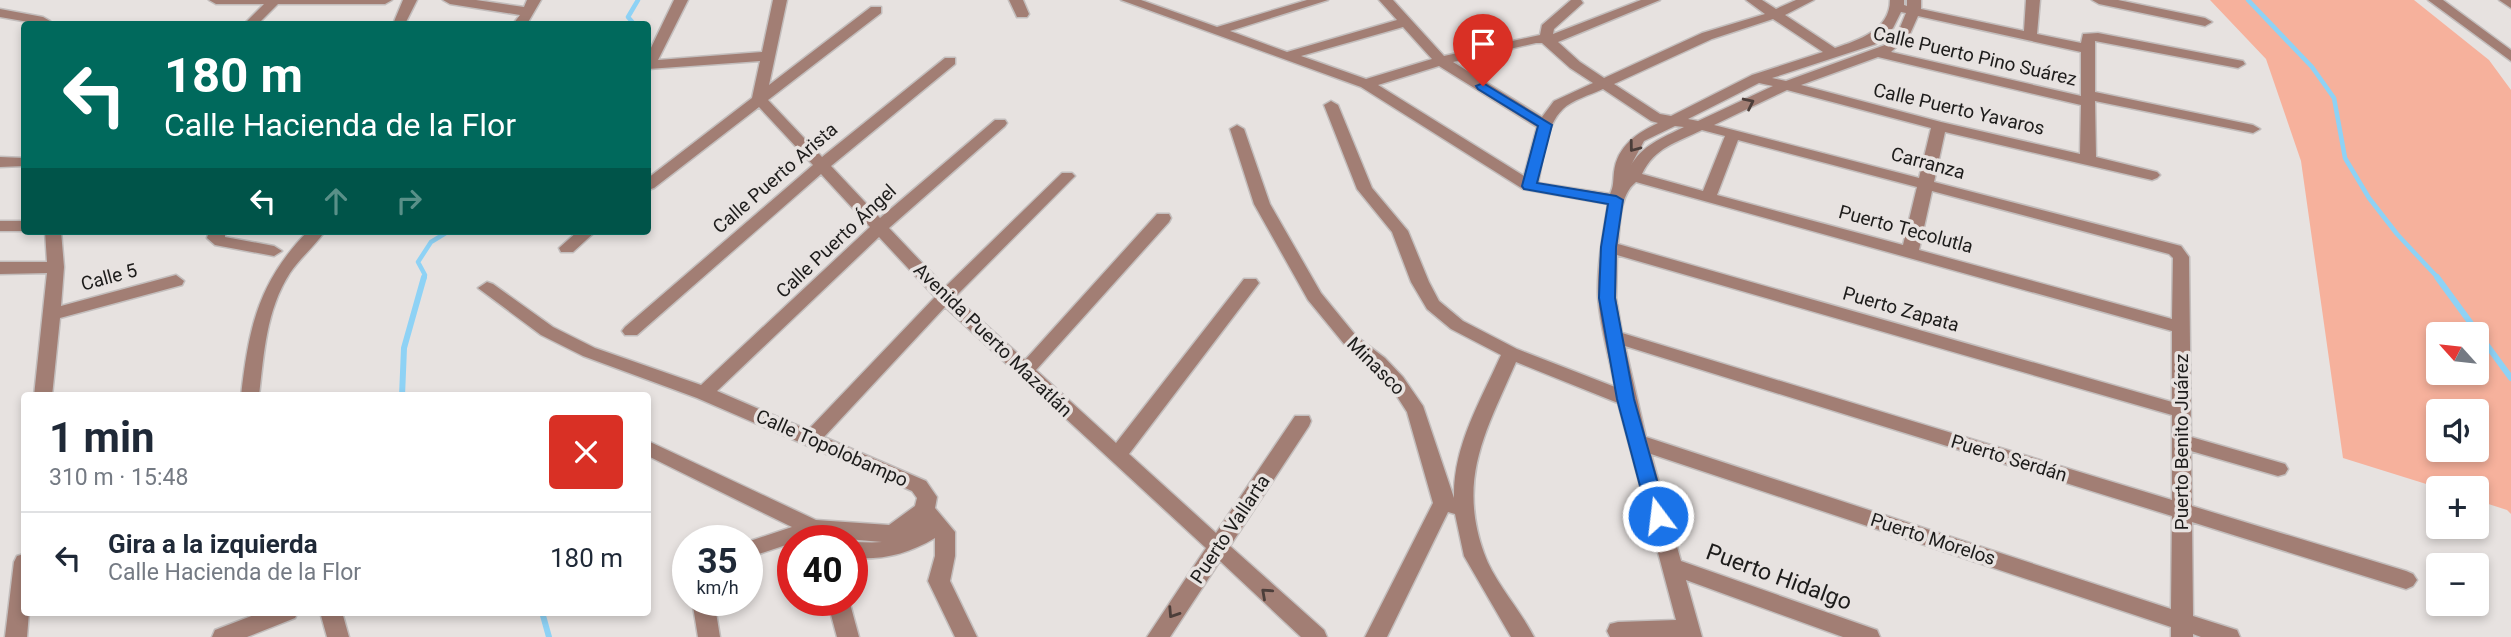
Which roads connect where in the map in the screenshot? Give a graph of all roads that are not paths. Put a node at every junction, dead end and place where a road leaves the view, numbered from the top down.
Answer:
1 (6, 0) edge
2 (216, 0) edge
3 (385, 0) edge
4 (410, 0) edge
5 (450, 0) edge
6 (681, 0) edge
7 (780, 0) edge
8 (1016, 0) edge
9 (1128, 0) edge
10 (1165, 0) edge
11 (1321, 0) edge
12 (1386, 0) edge
13 (1653, 0) edge
14 (1753, 0) edge
15 (1807, 0) edge
16 (2033, 0) edge
17 (2099, 0) edge
18 (2435, 0) edge
19 (2507, 0) edge
20 (275, 1) edge
21 (1575, 1) edge
22 (0, 3) edge
23 (1897, 4) edge
24 (2511, 4) edge
25 (531, 6) edge
26 (1144, 6) junction
27 (1914, 6) edge
28 (876, 10) dead end
29 (0, 13) edge
30 (1777, 13) junction
31 (1022, 15) dead end
32 (43, 21) dead end
33 (254, 21) edge
34 (400, 21) edge
35 (522, 21) edge
36 (1606, 21) junction
37 (1406, 22) junction
38 (2205, 22) dead end
39 (1217, 31) junction
40 (2030, 35) junction
41 (1546, 39) junction
42 (2088, 44) junction
43 (1853, 48) junction
44 (1832, 52) junction
45 (1879, 54) junction
46 (769, 56) junction
47 (1287, 56) junction
48 (2511, 57) edge
49 (651, 61) edge
50 (950, 61) dead end
51 (1441, 61) junction
52 (2238, 64) dead end
53 (651, 65) edge
54 (1757, 78) junction
55 (1602, 83) junction
56 (1366, 84) junction
57 (1783, 87) junction
58 (2088, 98) junction
59 (759, 99) junction
60 (1331, 105) dead end
61 (1669, 122) junction
62 (1000, 123) dead end
63 (1545, 125) junction
64 (1702, 126) junction
65 (1940, 126) junction
66 (1237, 129) dead end
67 (2253, 129) dead end
68 (1733, 134) junction
69 (2088, 160) junction
70 (0, 162) edge
71 (21, 162) edge
72 (821, 166) junction
73 (2152, 175) dead end
74 (1067, 176) dead end
75 (651, 183) edge
76 (1623, 184) junction
77 (1926, 185) junction
78 (1529, 186) junction
79 (1708, 197) junction
80 (1163, 218) dead end
81 (0, 226) edge
82 (21, 226) edge
83 (879, 228) junction
84 (53, 235) edge
85 (217, 235) edge
86 (313, 235) edge
87 (583, 235) edge
88 (1609, 247) junction
89 (567, 248) dead end
90 (2175, 250) joint
91 (274, 251) dead end
92 (1910, 252) junction
93 (56, 267) junction
94 (0, 268) edge
95 (176, 281) dead end
96 (1250, 283) dead end
97 (487, 288) dead end
98 (945, 297) junction
99 (52, 314) junction
100 (2181, 327) junction
101 (631, 331) dead end
102 (1612, 336) junction
103 (1511, 353) junction
104 (1024, 372) junction
105 (43, 392) edge
106 (250, 392) edge
107 (704, 393) junction
108 (1626, 399) junction
109 (2181, 411) junction
110 (1302, 421) dead end
111 (812, 438) junction
112 (2181, 441) junction
113 (1638, 442) junction
114 (651, 449) edge
115 (1117, 456) junction
116 (2278, 469) dead end
117 (1454, 506) junction
118 (2182, 511) junction
119 (931, 518) junction
120 (807, 525) edge
121 (868, 533) edge
122 (1216, 548) junction
123 (868, 551) edge
124 (1671, 566) junction
125 (2406, 579) dead end
126 (21, 590) edge
127 (277, 616) edge
128 (332, 616) edge
129 (706, 616) edge
130 (842, 616) edge
131 (2182, 629) edge
132 (1618, 631) dead end
133 (1690, 633) edge
134 (16, 637) edge
135 (223, 637) edge
136 (338, 637) edge
137 (709, 637) edge
138 (848, 637) edge
139 (966, 637) edge
140 (1158, 637) edge
141 (1315, 637) edge
142 (1377, 637) edge
143 (1522, 637) edge
144 (1869, 637) edge
145 (2229, 637) edge

1 - 22 street
2 - 20 street
3 - 20 street
4 - 34 street
5 - 25 street
6 - 49 street
7 - 46 street
8 - 31 street
9 - 26 street
10 - 26 street
11 - 39 street
12 - 37 street
13 - 36 street
14 - 30 street
15 - 30 street
16 - 40 street
17 - 38 street
18 - 48 street
19 - 24 street
20 - 33 street
21 - 36 street
21 - 41 street
23 - 27 street
23 - 43 street
25 - 35 street
26 - 39 street
27 - 40 street
27 - 45 street
28 - 59 street
29 - 32 street
30 - 44 street
30 - 55 street
36 - 41 street
37 - 47 street
37 - 51 street
39 - 47 street
40 - 42 street
41 - 51 street
41 - 55 street, Carranza
42 - 52 street
42 - 58 street
43 - 44 street
43 - 45 street, Calle Puerto Pino Suárez
44 - 54 street
45 - 57 street
45 - 58 street, Calle Puerto Pino Suárez
46 - 53 street
46 - 59 street
47 - 56 street
50 - 72 street, Calle Puerto Arista
51 - 56 street
51 - 63 street
54 - 57 street, Calle Puerto Yavaros
54 - 61 street
55 - 61 street, Carranza
55 - 63 street
56 - 78 street
64 -> 57 street
57 - 65 street, Calle Puerto Yavaros
58 - 67 street, Calle Puerto Pino Suárez
58 - 69 street
59 - 72 street, Avenida Puerto Mazatlán
59 - 75 street
60 - 103 street
61 - 64 street, Carranza
61 -> 76 street
62 - 83 street, Calle Puerto Ángel
63 - 78 street
64 - 68 street, Carranza
64 - 76 street
65 - 69 street, Calle Puerto Yavaros
65 - 77 street
66 - 117 street, Minasco
68 - 77 street, Carranza
68 - 79 street
69 - 73 street, Calle Puerto Yavaros
70 - 71 street
72 - 83 street, Avenida Puerto Mazatlán
72 - 101 street, Calle Puerto Arista
74 - 98 street
76 - 78 street, Puerto Tecolutla
76 - 79 street, Puerto Tecolutla
76 - 88 street
77 - 90 street, Carranza
77 - 92 street
79 - 92 street, Puerto Tecolutla
80 - 104 street
81 - 82 street
83 - 98 street, Avenida Puerto Mazatlán
83 - 107 street, Calle Puerto Ángel
84 - 93 street
85 - 91 street
86 - 106 street
87 - 89 street
88 - 102 street
88 - 109 street, Puerto Zapata
90 - 100 street, Puerto Benito Juárez
92 - 100 street, Puerto Tecolutla
93 - 94 street
93 - 99 street
95 - 99 street, Calle 5
96 - 115 street
97 - 107 street, Calle Topolobampo
98 - 104 street, Avenida Puerto Mazatlán
98 - 111 street
99 - 105 street
100 - 109 street, Puerto Benito Juárez
102 - 108 street
102 - 118 street, Puerto Serdán
103 - 108 street
103 - 117 street
104 - 115 street, Avenida Puerto Mazatlán
107 - 111 street, Calle Topolobampo
108 - 113 street
109 - 112 street, Puerto Benito Juárez
110 - 122 street, Puerto Vallarta
111 - 119 street, Calle Topolobampo
112 - 116 street
112 - 118 street, Puerto Benito Juárez
113 - 124 street
113 - 131 street, Puerto Morelos
114 - 120 street, Calle Topolobampo
115 - 122 street, Avenida Puerto Mazatlán
117 - 142 street
117 - 143 street, Minasco
118 - 125 street, Puerto Serdán
118 - 131 street, Puerto Benito Juárez
119 - 121 street, Calle Topolobampo
119 - 123 street
119 - 139 street
122 -> 140 street, Puerto Vallarta
141 -> 122 street, Avenida Puerto Mazatlán
124 - 133 street
124 - 144 street, Puerto Hidalgo
126 - 134 street
127 - 135 street
128 - 136 street
129 - 137 street
130 - 138 street
131 - 145 street, Puerto Morelos
132 - 133 street

